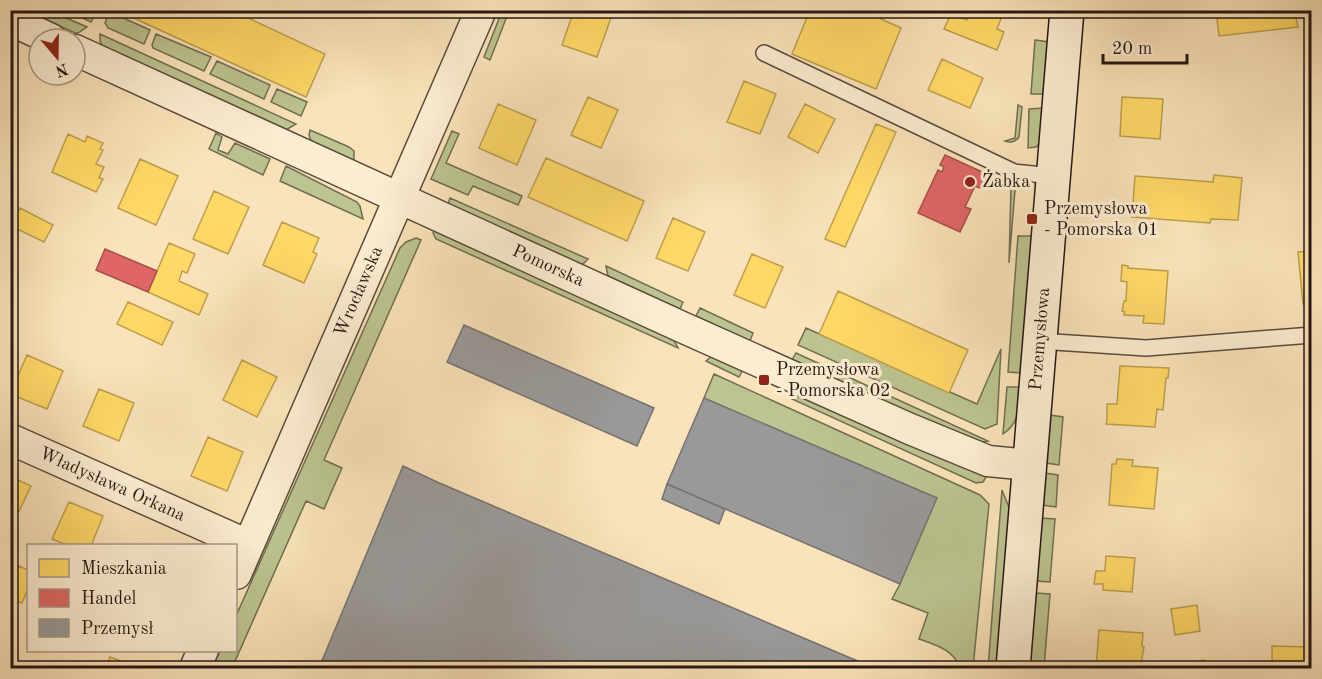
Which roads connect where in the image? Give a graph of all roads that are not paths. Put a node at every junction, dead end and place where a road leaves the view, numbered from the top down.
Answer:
1 (481, 10) edge
2 (1066, 10) edge
3 (10, 20) edge
4 (27, 28) edge
5 (764, 53) dead end
6 (87, 55) edge
7 (1053, 176) junction
8 (399, 198) junction
9 (1311, 335) edge
10 (1039, 341) junction
11 (10, 439) edge
12 (1029, 465) junction
13 (248, 545) junction
14 (237, 572) edge
15 (203, 652) edge
16 (195, 669) edge
17 (1013, 669) edge

1 - 8 street, Wrocławska
2 - 7 street, Przemysłowa
3 - 4 street
5 - 7 lane
6 - 8 street, Pomorska
7 - 10 street, Przemysłowa
8 - 12 street, Pomorska
8 - 13 street, Wrocławska
9 - 10 lane
10 - 12 street, Przemysłowa
11 - 13 street, Władysława Orkana
12 - 17 street, Przemysłowa
13 - 14 street, Wrocławska
15 - 16 street

